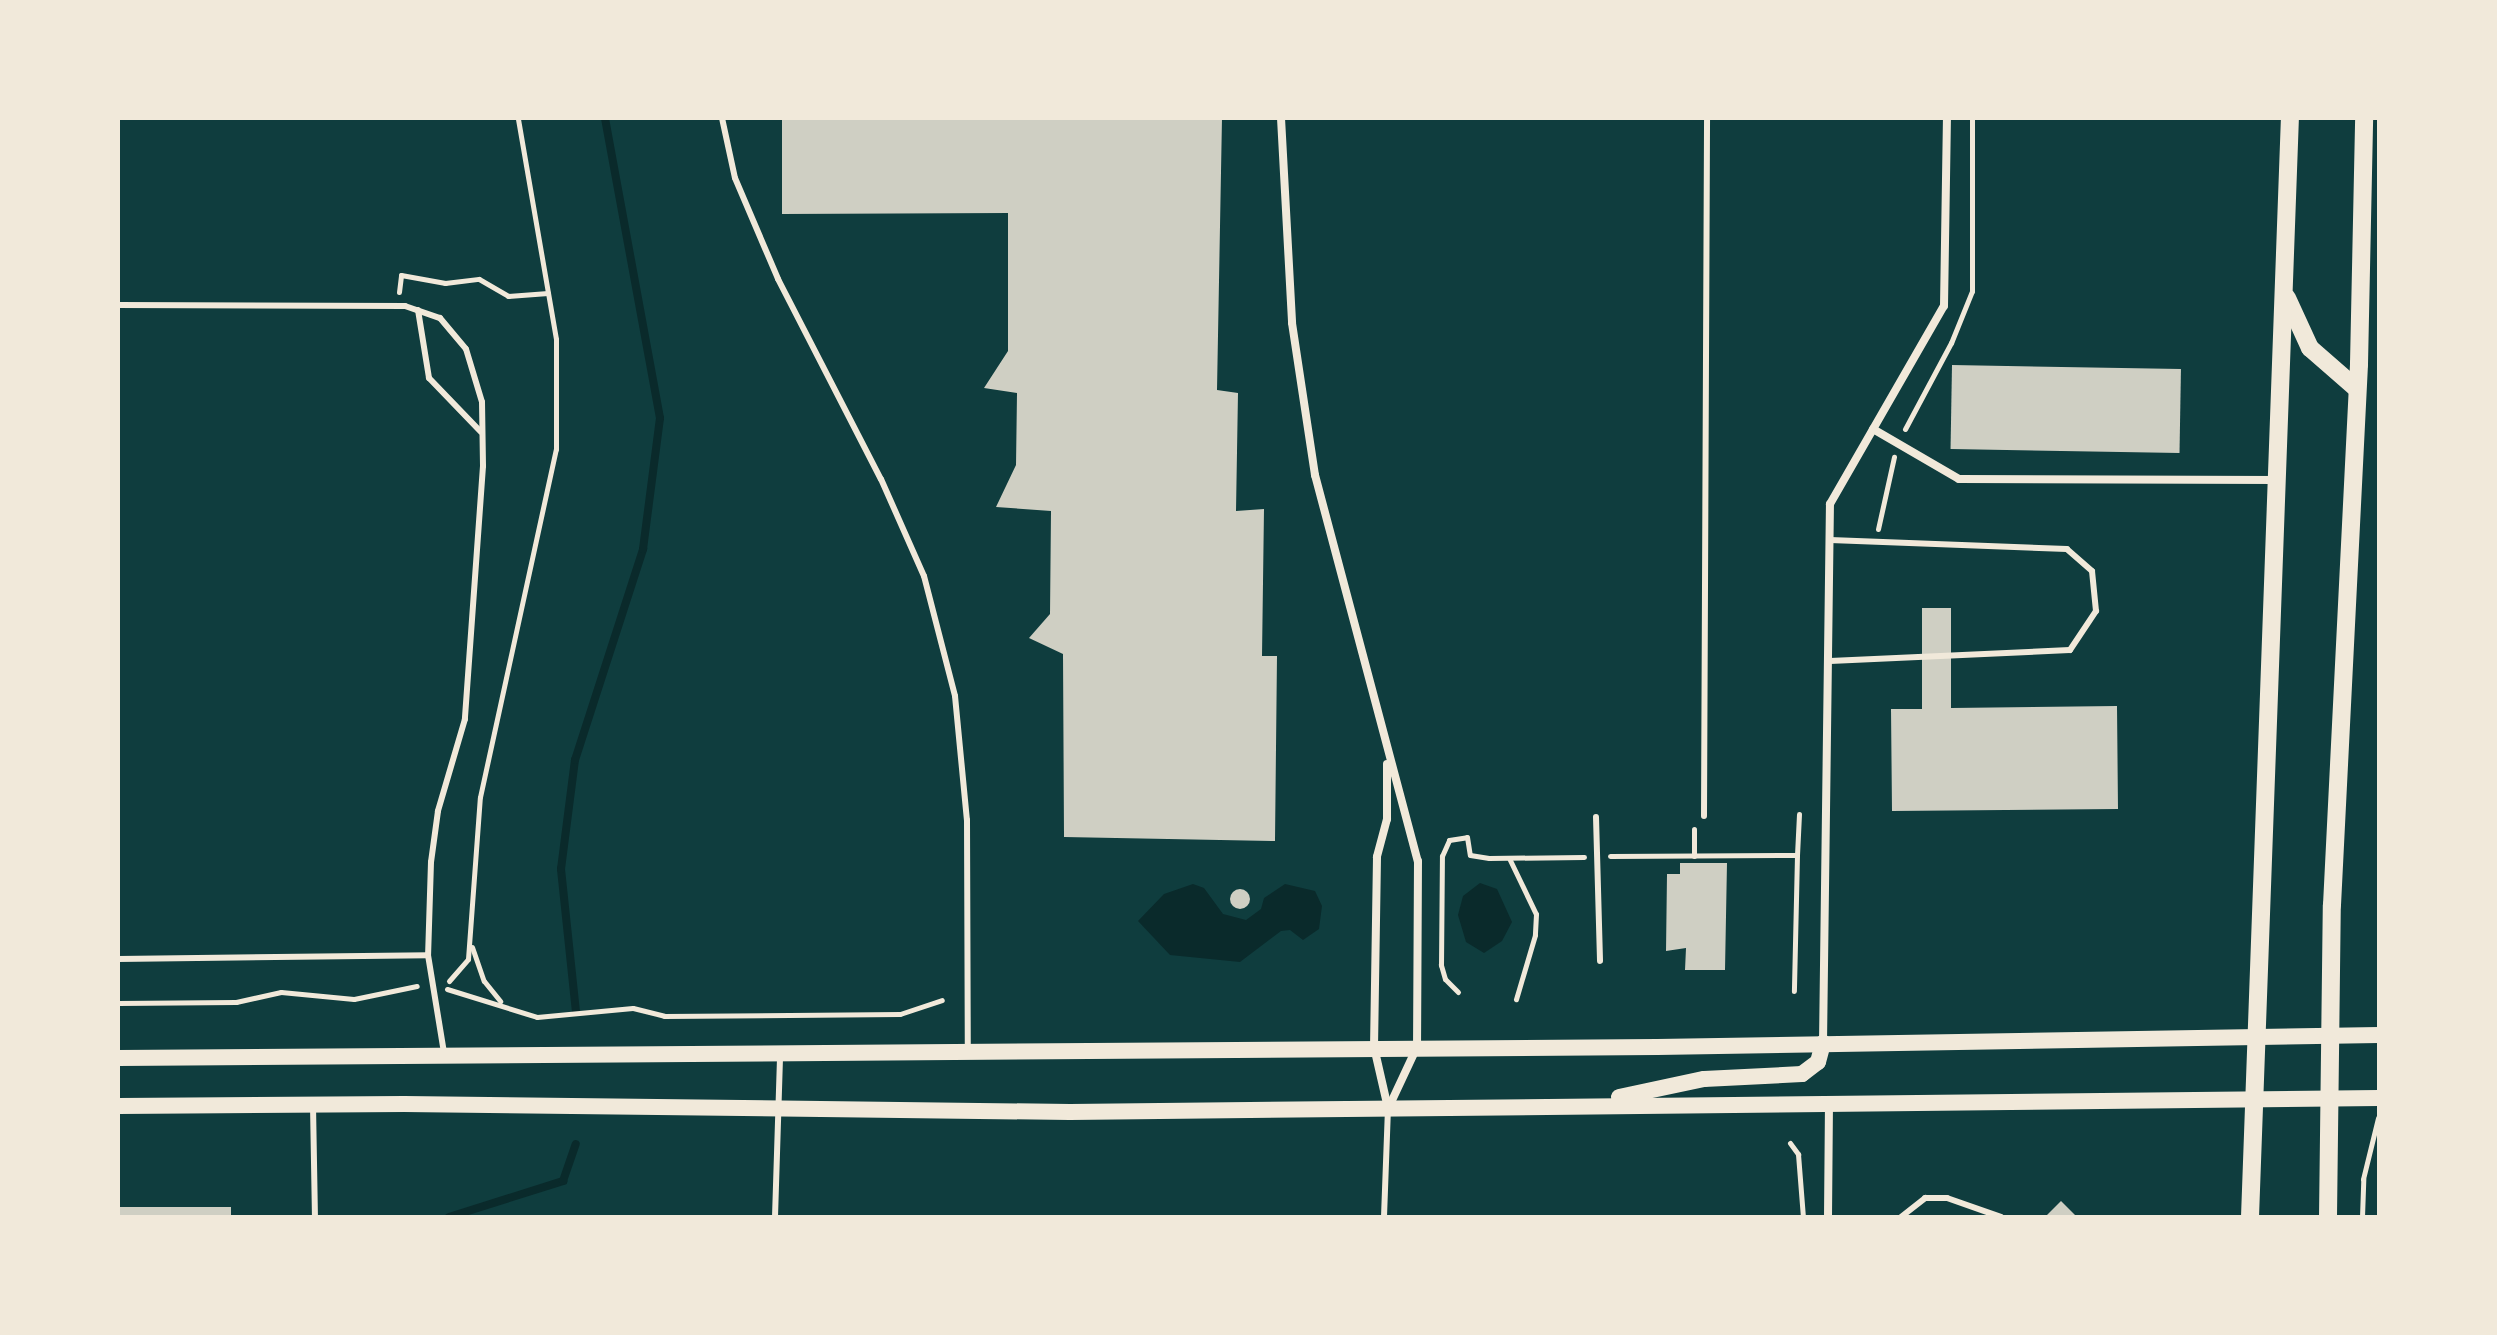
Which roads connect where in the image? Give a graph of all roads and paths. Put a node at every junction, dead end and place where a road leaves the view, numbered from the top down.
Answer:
1 (518, 118) edge
2 (722, 118) edge
3 (1281, 118) edge
4 (1707, 118) edge
5 (1947, 118) edge
6 (2290, 118) edge
7 (2364, 118) edge
8 (2285, 292) junction
9 (548, 293) junction
10 (118, 305) edge
11 (398, 305) junction
12 (418, 310) junction
13 (2357, 389) junction
14 (1873, 429) junction
15 (482, 433) junction
16 (2278, 480) junction
17 (1830, 540) junction
18 (1830, 661) junction
19 (1387, 760) junction
20 (1799, 814) dead end
21 (1694, 816) dead end
22 (1704, 816) dead end
23 (1596, 817) dead end
24 (1797, 855) dead end
25 (1694, 856) dead end
26 (1509, 858) dead end
27 (471, 943) junction
28 (428, 955) junction
29 (118, 959) edge
30 (1600, 961) dead end
31 (433, 980) junction
32 (1516, 999) dead end
33 (942, 1000) dead end
34 (500, 1002) junction
35 (118, 1003) edge
36 (2252, 1035) junction
37 (2379, 1035) edge
38 (2330, 1037) junction
39 (1823, 1043) junction
40 (1374, 1047) junction
41 (1417, 1047) junction
42 (968, 1053) junction
43 (780, 1055) junction
44 (444, 1056) junction
45 (118, 1058) edge
46 (2379, 1098) edge
47 (2250, 1100) junction
48 (2329, 1100) junction
49 (1829, 1103) junction
50 (313, 1104) junction
51 (1590, 1104) junction
52 (118, 1106) edge
53 (779, 1109) junction
54 (1388, 1109) junction
55 (2379, 1109) edge
56 (1790, 1143) dead end
57 (315, 1217) edge
58 (775, 1217) edge
59 (1384, 1217) edge
60 (1803, 1217) edge
61 (1828, 1217) edge
62 (1901, 1217) edge
63 (2001, 1217) edge
64 (2250, 1217) edge
65 (2328, 1217) edge
66 (2362, 1217) edge

1 - 9 path
2 - 42 lane
3 - 19 street
4 - 22 lane
5 - 14 street
6 - 8 main road
7 - 13 main road
8 - 13 main road
8 - 16 main road
9 - 11 path
9 - 27 path
10 - 11 lane
11 - 12 lane
12 - 15 lane
12 - 15 lane
13 - 38 main road
14 - 16 street
14 - 17 street
15 - 28 lane
16 - 36 main road
17 - 18 street
17 - 18 lane
18 - 39 street
19 - 40 street
19 - 41 street
20 - 24 path
21 - 25 path
23 - 30 lane
26 - 32 path
27 - 34 path
27 - 34 path
28 - 29 lane
28 - 31 lane
31 - 35 path
31 - 44 lane
33 - 34 path
36 - 38 main road
36 - 39 main road
36 - 47 main road
37 - 38 main road
38 - 48 main road
39 - 41 main road
39 - 51 main road
40 - 41 main road
40 - 42 main road
40 - 54 street
41 - 54 street
42 - 43 main road
43 - 44 main road
43 - 53 lane
44 - 45 main road
46 - 48 main road
47 - 48 main road
47 - 49 main road
47 - 64 main road
48 - 65 main road
49 - 51 main road
49 - 61 street
50 - 52 main road
50 - 53 main road
50 - 57 lane
51 - 54 main road
53 - 54 main road
53 - 58 lane
54 - 59 lane
55 - 66 path
56 - 60 path
62 - 63 lane

